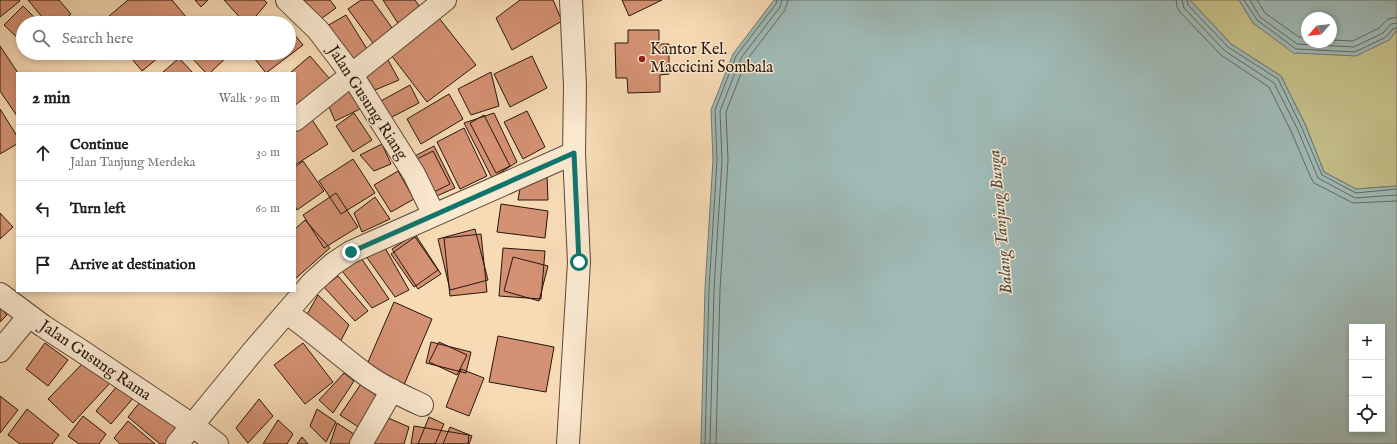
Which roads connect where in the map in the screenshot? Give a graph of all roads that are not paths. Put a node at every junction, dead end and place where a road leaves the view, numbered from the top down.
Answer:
1 (287, 0) edge
2 (445, 0) edge
3 (571, 0) edge
4 (352, 75) junction
5 (296, 119) edge
6 (574, 153) junction
7 (434, 215) junction
8 (0, 294) edge
9 (287, 313) junction
10 (29, 316) junction
11 (0, 351) edge
12 (392, 390) junction
13 (422, 405) dead end
14 (192, 425) junction
15 (177, 444) edge
16 (217, 444) edge
17 (361, 444) edge
18 (568, 444) edge

1 - 4 street, Jalan Gusung Riang
2 - 4 street
3 - 6 street
4 - 5 street
4 - 7 street, Jalan Gusung Riang
6 - 7 street
6 - 18 street
7 - 9 street
8 - 10 street, Jalan Gusung Rama
9 - 12 street
9 - 14 street
10 - 11 street
10 - 14 street, Jalan Gusung Rama
12 - 13 street
12 - 17 street
14 - 15 street
14 - 16 street, Jalan Gusung Rama

